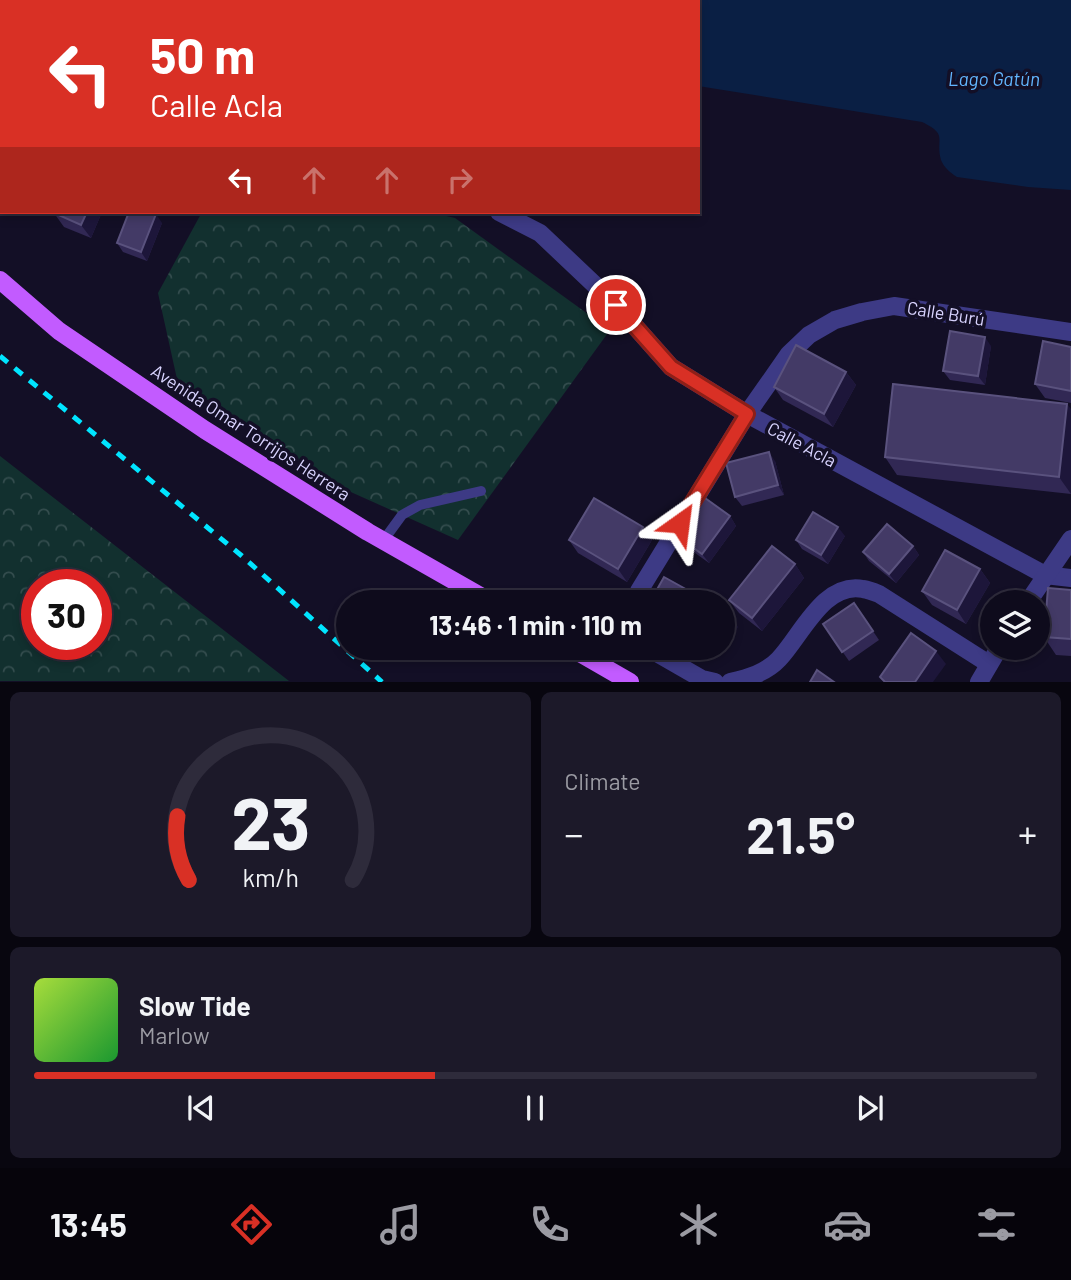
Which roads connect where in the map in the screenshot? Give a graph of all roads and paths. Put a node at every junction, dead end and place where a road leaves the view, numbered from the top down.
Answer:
1 (503, 214) edge
2 (0, 280) edge
3 (1071, 332) edge
4 (747, 414) junction
5 (481, 491) dead end
6 (1071, 539) edge
7 (383, 541) junction
8 (1045, 575) junction
9 (1071, 578) edge
10 (470, 590) edge
11 (640, 590) edge
12 (1036, 590) edge
13 (592, 660) edge
14 (669, 660) edge
15 (992, 660) edge
16 (989, 664) junction
17 (630, 681) edge
18 (715, 681) edge
19 (730, 681) edge
20 (979, 681) edge

1 - 4 street, Calle Acla
2 - 7 main road, Avenida Omar Torrijos Herrera
3 - 4 street, Calle Burú
4 - 8 street, Calle Acla
4 - 11 street, Calle Burú
5 - 7 lane
6 - 8 street
7 - 10 main road, Avenida Omar Torrijos Herrera
8 - 9 street, Calle Acla
8 - 12 street
13 - 17 main road
14 - 18 street
15 - 16 street
16 - 19 street
16 - 20 street

